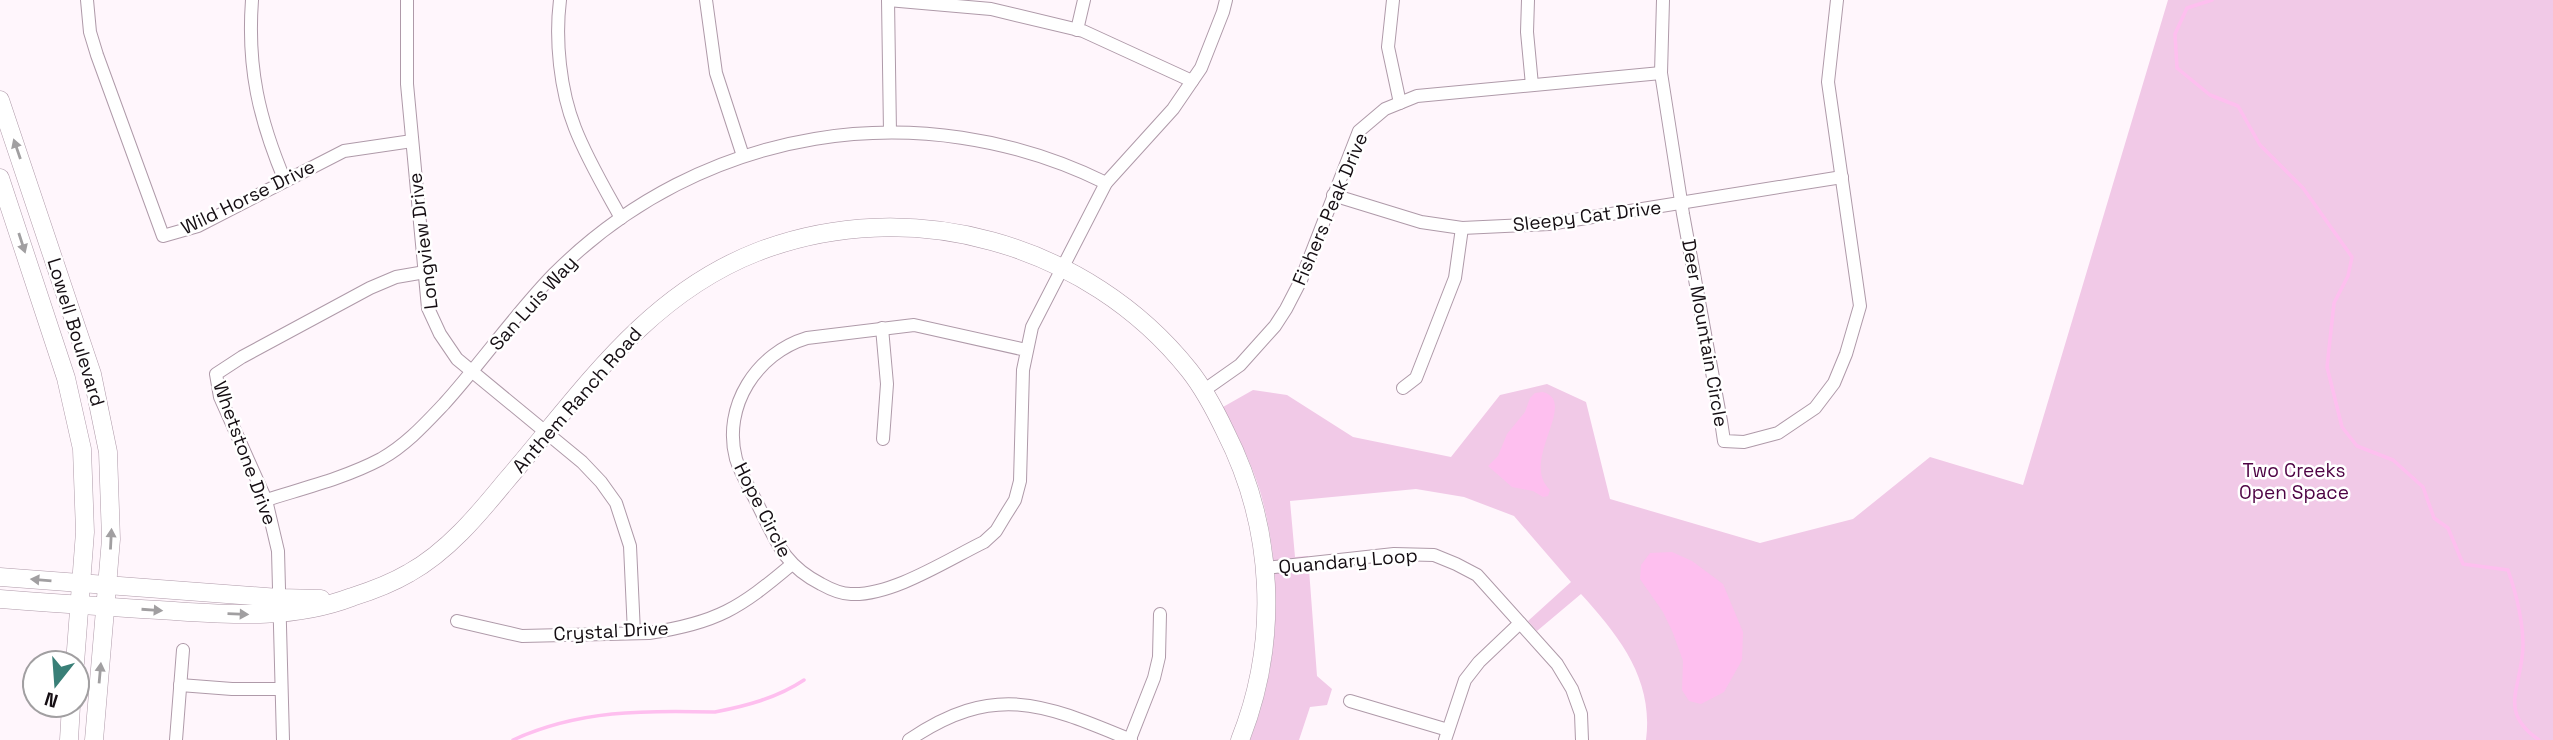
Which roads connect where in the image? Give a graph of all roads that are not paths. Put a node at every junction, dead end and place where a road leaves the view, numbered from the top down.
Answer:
1 (87, 0) edge
2 (252, 0) edge
3 (407, 0) edge
4 (560, 0) edge
5 (706, 0) edge
6 (888, 0) edge
7 (1084, 0) edge
8 (1226, 0) edge
9 (1393, 0) edge
10 (1528, 0) edge
11 (1663, 0) edge
12 (1836, 0) edge
13 (1077, 30) junction
14 (1661, 73) junction
15 (1192, 81) junction
16 (1532, 85) junction
17 (0, 100) edge
18 (1401, 103) junction
19 (890, 132) junction
20 (412, 141) junction
21 (743, 156) junction
22 (1842, 177) junction
23 (0, 178) edge
24 (285, 181) junction
25 (1106, 183) junction
26 (1333, 195) junction
27 (1682, 204) junction
28 (621, 218) junction
29 (1462, 228) junction
30 (1063, 267) junction
31 (425, 272) junction
32 (882, 328) junction
33 (1026, 350) junction
34 (472, 373) junction
35 (1403, 388) dead end
36 (1203, 391) junction
37 (546, 434) junction
38 (883, 439) dead end
39 (266, 500) junction
40 (791, 565) junction
41 (1265, 568) junction
42 (0, 577) edge
43 (82, 583) junction
44 (107, 585) junction
45 (0, 599) edge
46 (80, 605) junction
47 (105, 607) junction
48 (278, 607) junction
49 (1160, 614) dead end
50 (457, 621) dead end
51 (1520, 623) junction
52 (634, 633) junction
53 (76, 649) edge
54 (183, 650) dead end
55 (180, 685) junction
56 (281, 689) junction
57 (1350, 701) dead end
58 (70, 719) edge
59 (1446, 735) edge
60 (69, 740) edge
61 (94, 740) edge
62 (176, 740) edge
63 (283, 740) edge
64 (909, 740) edge
65 (1131, 740) edge
66 (1240, 740) edge
67 (1582, 740) edge

1 - 24 street, Wild Horse Drive
2 - 24 street
3 - 20 street, Longview Drive
4 - 28 street
5 - 21 street
6 - 13 street
6 - 19 street
7 - 13 street
8 - 15 street, Hope Circle
9 - 18 street
10 - 16 street
11 - 14 street, Deer Mountain Circle
12 - 22 street, Deer Mountain Circle
13 - 15 street
14 - 16 street, Fishers Peak Drive
14 - 27 street, Deer Mountain Circle
15 - 25 street, Hope Circle
16 - 18 street, Fishers Peak Drive
44 -> 17 street, Lowell Boulevard
18 - 26 street, Fishers Peak Drive
19 - 21 street, San Luis Way
19 - 25 street, San Luis Way
20 - 24 street, Wild Horse Drive
20 - 31 street, Longview Drive
21 - 28 street, San Luis Way
22 - 27 street, Sleepy Cat Drive
22 - 27 street, Deer Mountain Circle
23 -> 43 street, Lowell Boulevard
25 - 30 street, Hope Circle
26 - 29 street, Sleepy Cat Drive
26 - 36 street, Fishers Peak Drive
27 - 29 street, Sleepy Cat Drive
28 - 34 street, San Luis Way
29 - 35 street
30 - 33 street, Hope Circle
30 - 36 street, Anthem Ranch Road
30 - 37 street, Anthem Ranch Road
31 - 34 street, Longview Drive
31 - 39 street, Whetstone Drive
32 - 33 street, Hope Circle
32 - 38 street
32 - 40 street, Hope Circle
33 - 40 street, Hope Circle
34 - 37 street, Longview Drive
34 - 39 street, San Luis Way
36 - 41 street, Anthem Ranch Road
37 - 48 street, Anthem Ranch Road
37 - 52 street, Longview Drive
39 - 48 street, Whetstone Drive
40 - 52 street, Crystal Drive
41 - 51 street, Quandary Loop
41 - 66 street, Anthem Ranch Road
43 -> 42 street, Anthem Ranch Road
43 - 44 street, Anthem Ranch Road
43 - 46 street, Lowell Boulevard
44 - 47 street, Lowell Boulevard
44 - 48 street, Anthem Ranch Road
45 - 46 street, Anthem Ranch Road
46 - 47 street, Anthem Ranch Road
46 - 53 street, Lowell Boulevard
47 -> 48 street, Anthem Ranch Road
61 -> 47 street, Lowell Boulevard
48 - 56 street, Whetstone Drive
49 - 65 street
50 - 52 street, Crystal Drive
51 - 59 street
51 - 67 street, Quandary Loop
54 - 55 street
55 - 56 street
55 - 62 street
56 - 63 street, Whetstone Drive
57 - 59 street
58 - 60 street
64 - 65 street

